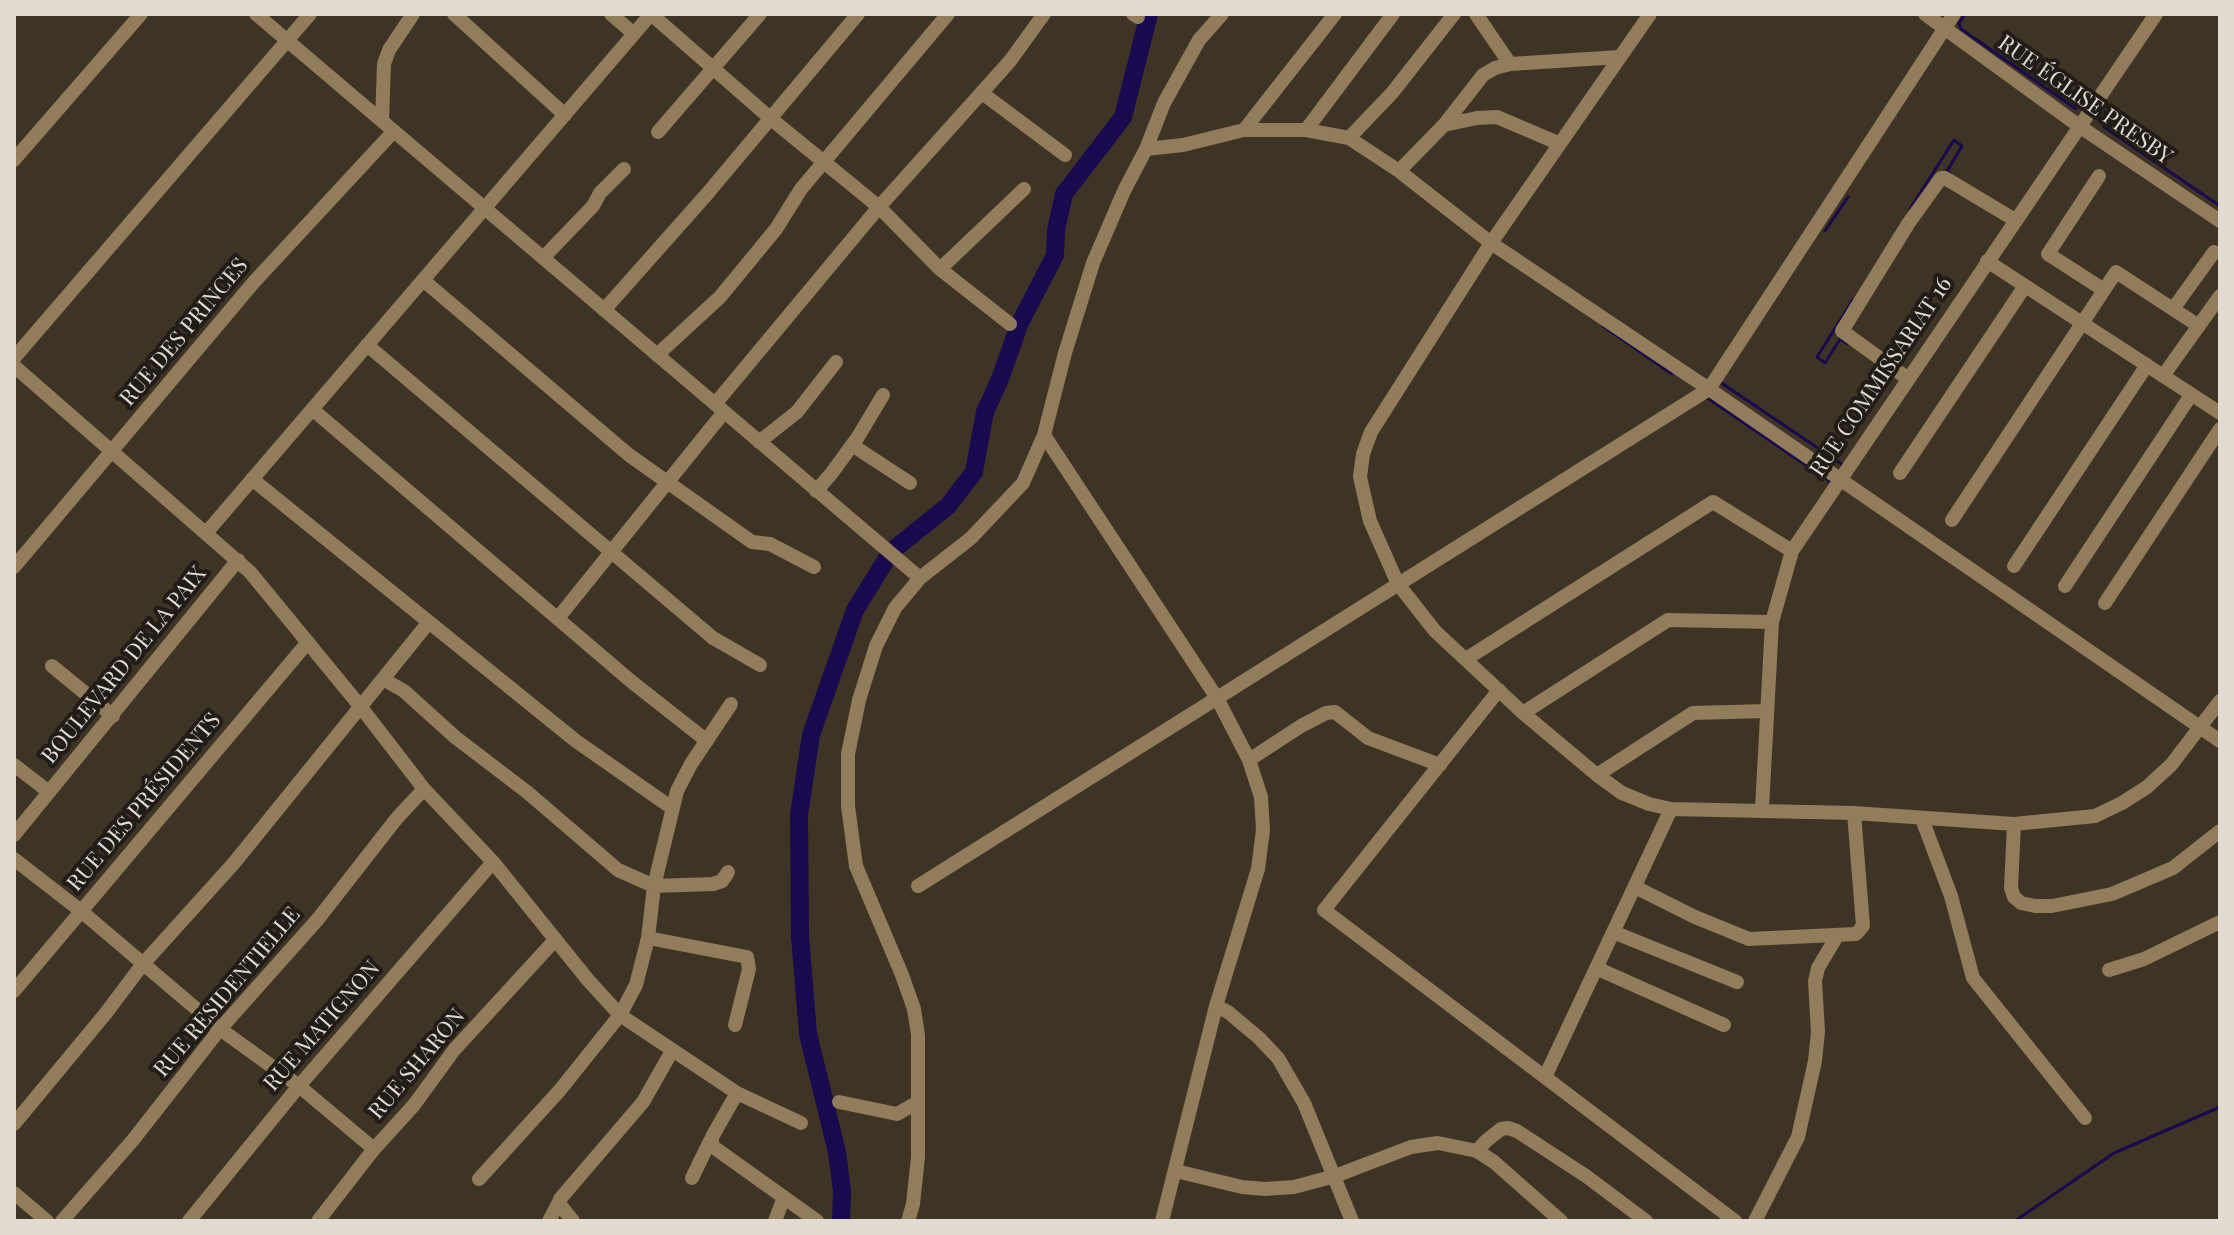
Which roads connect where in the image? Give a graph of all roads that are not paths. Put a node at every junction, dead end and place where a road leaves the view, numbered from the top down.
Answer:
1 (141, 14) edge
2 (256, 14) edge
3 (310, 14) edge
4 (413, 14) edge
5 (454, 14) edge
6 (611, 14) edge
7 (760, 14) edge
8 (858, 14) edge
9 (948, 14) edge
10 (1044, 14) edge
11 (1222, 14) edge
12 (1335, 14) edge
13 (1393, 14) edge
14 (1454, 14) edge
15 (1476, 14) edge
16 (1650, 14) edge
17 (1925, 14) edge
18 (1954, 14) edge
19 (2156, 14) edge
20 (1945, 27) junction
21 (634, 34) junction
22 (287, 41) junction
23 (1620, 57) junction
24 (1510, 64) junction
25 (713, 68) junction
26 (982, 93) junction
27 (565, 115) junction
28 (770, 118) junction
29 (1444, 125) junction
30 (388, 126) junction
31 (2079, 126) junction
32 (1244, 130) junction
33 (1306, 130) junction
34 (658, 132) dead end
35 (1349, 138) junction
36 (1558, 143) junction
37 (1146, 149) junction
38 (1065, 155) dead end
39 (14, 160) edge
40 (823, 162) junction
41 (624, 169) dead end
42 (1399, 171) junction
43 (2099, 176) dead end
44 (1024, 189) dead end
45 (879, 207) junction
46 (484, 208) junction
47 (2015, 220) junction
48 (2220, 221) edge
49 (1491, 243) junction
50 (2214, 252) dead end
51 (543, 258) junction
52 (1987, 261) junction
53 (940, 269) junction
54 (423, 280) junction
55 (2025, 286) junction
56 (2104, 290) junction
57 (2220, 296) edge
58 (2173, 309) junction
59 (604, 310) junction
60 (2214, 316) edge
61 (2082, 323) junction
62 (1010, 324) dead end
63 (2199, 326) junction
64 (367, 345) junction
65 (657, 355) junction
66 (14, 358) edge
67 (836, 362) dead end
68 (2147, 365) junction
69 (14, 366) edge
70 (2163, 376) junction
71 (1907, 378) junction
72 (1709, 389) junction
73 (883, 395) dead end
74 (2191, 395) junction
75 (719, 408) junction
76 (312, 409) junction
77 (2220, 413) edge
78 (2220, 429) edge
79 (1044, 435) junction
80 (759, 442) junction
81 (852, 445) junction
82 (111, 452) junction
83 (1900, 473) dead end
84 (1839, 478) junction
85 (252, 479) junction
86 (667, 481) junction
87 (910, 483) dead end
88 (816, 491) junction
89 (1952, 520) dead end
90 (207, 532) junction
91 (1792, 551) junction
92 (611, 552) junction
93 (238, 560) junction
94 (2014, 566) dead end
95 (14, 567) edge
96 (814, 567) dead end
97 (920, 578) junction
98 (1398, 584) junction
99 (2065, 586) dead end
100 (2105, 603) dead end
101 (558, 618) junction
102 (429, 622) junction
103 (1772, 622) junction
104 (308, 642) junction
105 (1466, 659) junction
106 (760, 665) dead end
107 (52, 666) dead end
108 (383, 679) junction
109 (1499, 690) junction
110 (1217, 698) junction
111 (2220, 701) edge
112 (731, 704) dead end
113 (360, 706) junction
114 (1767, 711) junction
115 (1523, 713) junction
116 (113, 716) junction
117 (2202, 728) junction
118 (707, 741) junction
119 (2220, 741) edge
120 (1249, 760) junction
121 (14, 765) edge
122 (1440, 765) junction
123 (1597, 775) junction
124 (424, 789) junction
125 (49, 792) junction
126 (672, 808) junction
127 (1671, 809) junction
128 (1762, 809) junction
129 (1854, 813) junction
130 (1922, 819) junction
131 (2014, 824) junction
132 (14, 835) edge
133 (2219, 835) edge
134 (14, 859) edge
135 (493, 862) junction
136 (728, 872) dead end
137 (654, 886) junction
138 (918, 886) dead end
139 (1635, 887) junction
140 (81, 911) junction
141 (2220, 922) edge
142 (1613, 932) junction
143 (1837, 936) junction
144 (648, 938) junction
145 (555, 940) junction
146 (142, 965) junction
147 (1596, 968) junction
148 (2109, 970) dead end
149 (1737, 982) dead end
150 (14, 991) edge
151 (1216, 1006) junction
152 (620, 1015) junction
153 (735, 1025) dead end
154 (1724, 1025) dead end
155 (220, 1029) junction
156 (672, 1051) junction
157 (1545, 1077) junction
158 (299, 1086) junction
159 (737, 1093) junction
160 (839, 1102) dead end
161 (918, 1102) junction
162 (2085, 1118) dead end
163 (801, 1123) dead end
164 (14, 1124) edge
165 (710, 1141) junction
166 (374, 1149) junction
167 (1477, 1151) junction
168 (1176, 1171) junction
169 (1335, 1176) junction
170 (692, 1178) dead end
171 (479, 1179) dead end
172 (14, 1193) edge
173 (784, 1197) junction
174 (559, 1202) junction
175 (1731, 1220) edge
176 (47, 1221) edge
177 (62, 1221) edge
178 (189, 1221) edge
179 (318, 1221) edge
180 (549, 1221) edge
181 (573, 1221) edge
182 (775, 1221) edge
183 (817, 1221) edge
184 (908, 1221) edge
185 (1162, 1221) edge
186 (1352, 1221) edge
187 (1561, 1221) edge
188 (1646, 1221) edge
189 (1755, 1221) edge

1 - 39 street
2 - 22 street
3 - 22 street
4 - 30 street
5 - 27 street
6 - 21 street
7 - 25 street
8 - 28 street
9 - 40 street
10 - 26 street
11 - 37 street
12 - 32 street
13 - 33 street
14 - 35 street
15 - 24 street
16 - 23 street
17 - 20 street, RUE ÉGLISE PRESBY
18 - 20 street
19 - 31 street, RUE COMMISSARIAT 16
20 - 31 street, RUE ÉGLISE PRESBY
20 - 72 street
21 - 25 street
21 - 27 street
22 - 30 street
22 - 66 street
23 - 24 street
23 - 36 street
24 - 29 street
25 - 28 street
25 - 34 street
26 - 38 street
26 - 45 street
27 - 46 street
28 - 40 street
28 - 59 street
29 - 36 street
29 - 42 street
30 - 46 street
30 - 82 street, RUE DES PRINCES
31 - 47 street, RUE COMMISSARIAT 16
31 - 48 street, RUE ÉGLISE PRESBY
32 - 33 street
32 - 37 street
33 - 35 street
35 - 42 street
36 - 49 street
37 - 79 street
40 - 45 street
40 - 65 street
41 - 51 street
42 - 49 street
43 - 56 street
44 - 53 street
45 - 53 street
45 - 75 street
46 - 51 street
46 - 54 street
47 - 52 street, RUE COMMISSARIAT 16
47 - 71 street
49 - 72 street
49 - 98 street
50 - 58 street
51 - 59 street
52 - 55 street
52 - 71 street, RUE COMMISSARIAT 16
53 - 62 street
54 - 64 street
54 - 86 street
55 - 61 street
55 - 83 street
56 - 58 street
56 - 61 street
57 - 60 street
58 - 63 street
59 - 65 street
60 - 63 street
61 - 68 street
61 - 89 street
63 - 70 street
64 - 76 street
64 - 92 street
65 - 75 street
67 - 80 street
68 - 70 street
68 - 94 street
69 - 82 street
70 - 74 street
71 - 84 street, RUE COMMISSARIAT 16
72 - 84 street
72 - 98 street
73 - 81 street
74 - 77 street
74 - 99 street
75 - 80 street
75 - 86 street
76 - 85 street
76 - 101 street
78 - 100 street
79 - 97 street
79 - 110 street
80 - 88 street
81 - 87 street
81 - 88 street
82 - 90 street
82 - 95 street, RUE DES PRINCES
84 - 91 street, RUE COMMISSARIAT 16
84 - 117 street
85 - 90 street
85 - 102 street
86 - 92 street
86 - 96 street
88 - 97 street
90 - 93 street
91 - 103 street, RUE COMMISSARIAT 16
91 - 105 street
92 - 101 street
92 - 106 street
93 - 104 street
93 - 116 street, BOULEVARD DE LA PAIX
97 - 161 street
98 - 105 street
98 - 110 street
101 - 118 street
102 - 108 street
102 - 126 street
103 - 114 street, RUE COMMISSARIAT 16
103 - 115 street
104 - 113 street
104 - 140 street, RUE DES PRÉSIDENTS
105 - 109 street
107 - 116 street
108 - 113 street
108 - 137 street
109 - 115 street
109 - 122 street
110 - 120 street
110 - 138 street
111 - 117 street
112 - 118 street
113 - 124 street
113 - 146 street
114 - 123 street
114 - 128 street, RUE COMMISSARIAT 16
115 - 123 street
116 - 125 street, BOULEVARD DE LA PAIX
117 - 119 street
117 - 131 street
118 - 126 street
120 - 122 street
120 - 151 street
121 - 125 street
122 - 157 street
123 - 127 street
124 - 135 street
124 - 155 street, RUE RESIDENTIELLE
125 - 132 street, BOULEVARD DE LA PAIX
126 - 137 street
127 - 128 street
127 - 139 street
128 - 129 street
129 - 130 street
129 - 143 street
130 - 131 street
130 - 162 street
131 - 133 street
134 - 140 street
135 - 145 street
135 - 158 street, RUE MATIGNON
136 - 137 street
137 - 144 street
139 - 142 street
139 - 143 street
140 - 146 street
140 - 150 street, RUE DES PRÉSIDENTS
141 - 148 street
142 - 147 street
142 - 149 street
143 - 189 street
144 - 152 street
144 - 153 street
145 - 152 street
145 - 166 street, RUE SHARON
146 - 155 street
146 - 164 street
147 - 154 street
147 - 157 street
151 - 168 street
151 - 169 street
152 - 156 street
152 - 171 street
155 - 158 street
155 - 177 street, RUE RESIDENTIELLE
156 - 159 street
156 - 174 street
157 - 175 street
158 - 166 street
158 - 178 street, RUE MATIGNON
159 - 163 street
159 - 165 street
160 - 161 street
161 - 184 street
165 - 170 street
165 - 173 street
166 - 179 street, RUE SHARON
167 - 169 street
167 - 187 street
167 - 188 street
168 - 169 street
168 - 185 street
169 - 186 street
172 - 176 street
173 - 182 street
173 - 183 street
174 - 180 street
174 - 181 street

